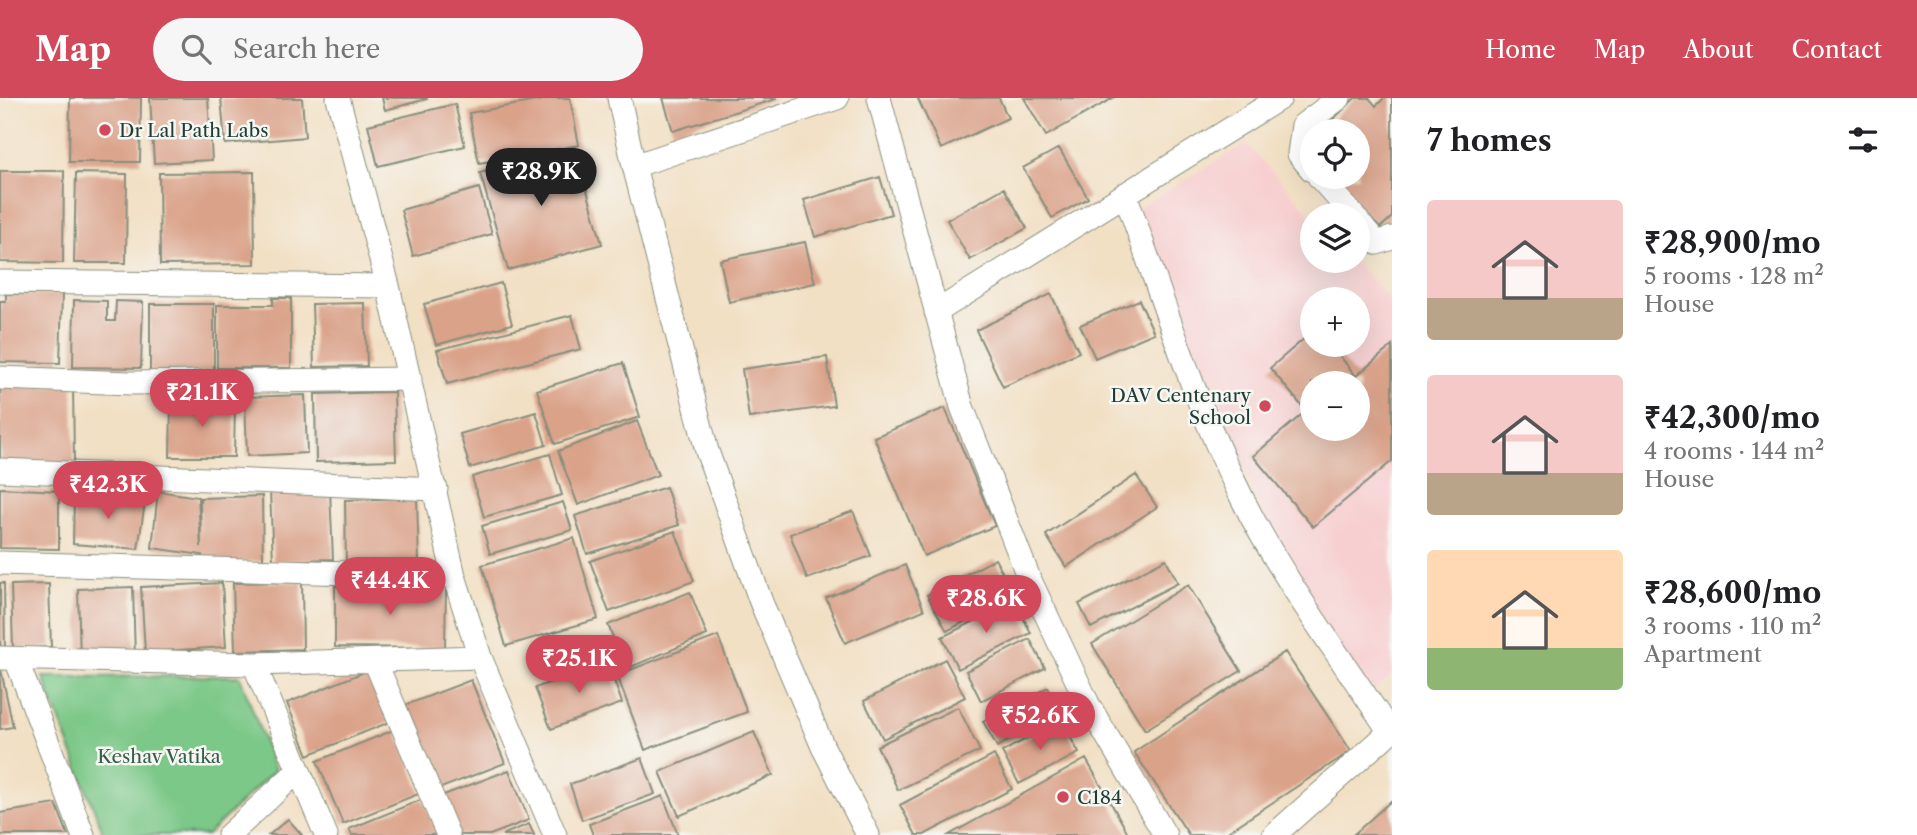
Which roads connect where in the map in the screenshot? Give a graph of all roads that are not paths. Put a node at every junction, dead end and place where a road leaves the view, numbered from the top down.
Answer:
1 (338, 98) edge
2 (619, 98) edge
3 (836, 98) edge
4 (879, 98) edge
5 (1280, 98) edge
6 (1339, 98) edge
7 (1311, 119) edge
8 (634, 166) junction
9 (1330, 189) edge
10 (1125, 194) junction
11 (1342, 203) edge
12 (1370, 235) edge
13 (1392, 238) edge
14 (0, 282) edge
15 (388, 286) junction
16 (936, 312) junction
17 (0, 379) edge
18 (410, 379) junction
19 (0, 470) edge
20 (436, 489) junction
21 (0, 563) edge
22 (454, 576) junction
23 (480, 657) junction
24 (8, 659) edge
25 (375, 661) junction
26 (254, 664) junction
27 (1391, 731) edge
28 (299, 770) junction
29 (83, 835) edge
30 (229, 835) edge
31 (326, 835) edge
32 (448, 835) edge
33 (555, 835) edge
34 (868, 835) edge
35 (1165, 835) edge
36 (1274, 835) edge

1 - 15 street
2 - 8 street
3 - 8 street
4 - 16 street
5 - 10 street
6 - 7 street
8 - 34 street
9 - 11 street
10 - 16 street
10 - 27 street
12 - 13 street
14 - 15 street
15 - 18 street
16 - 35 street
17 - 18 street
18 - 20 street
19 - 20 street
20 - 22 street
21 - 22 street
22 - 23 street
23 - 25 street
23 - 33 street
24 - 26 street
24 - 29 street
25 - 26 street
25 - 32 street
26 - 28 street
27 - 36 street
28 - 30 street
28 - 31 street

